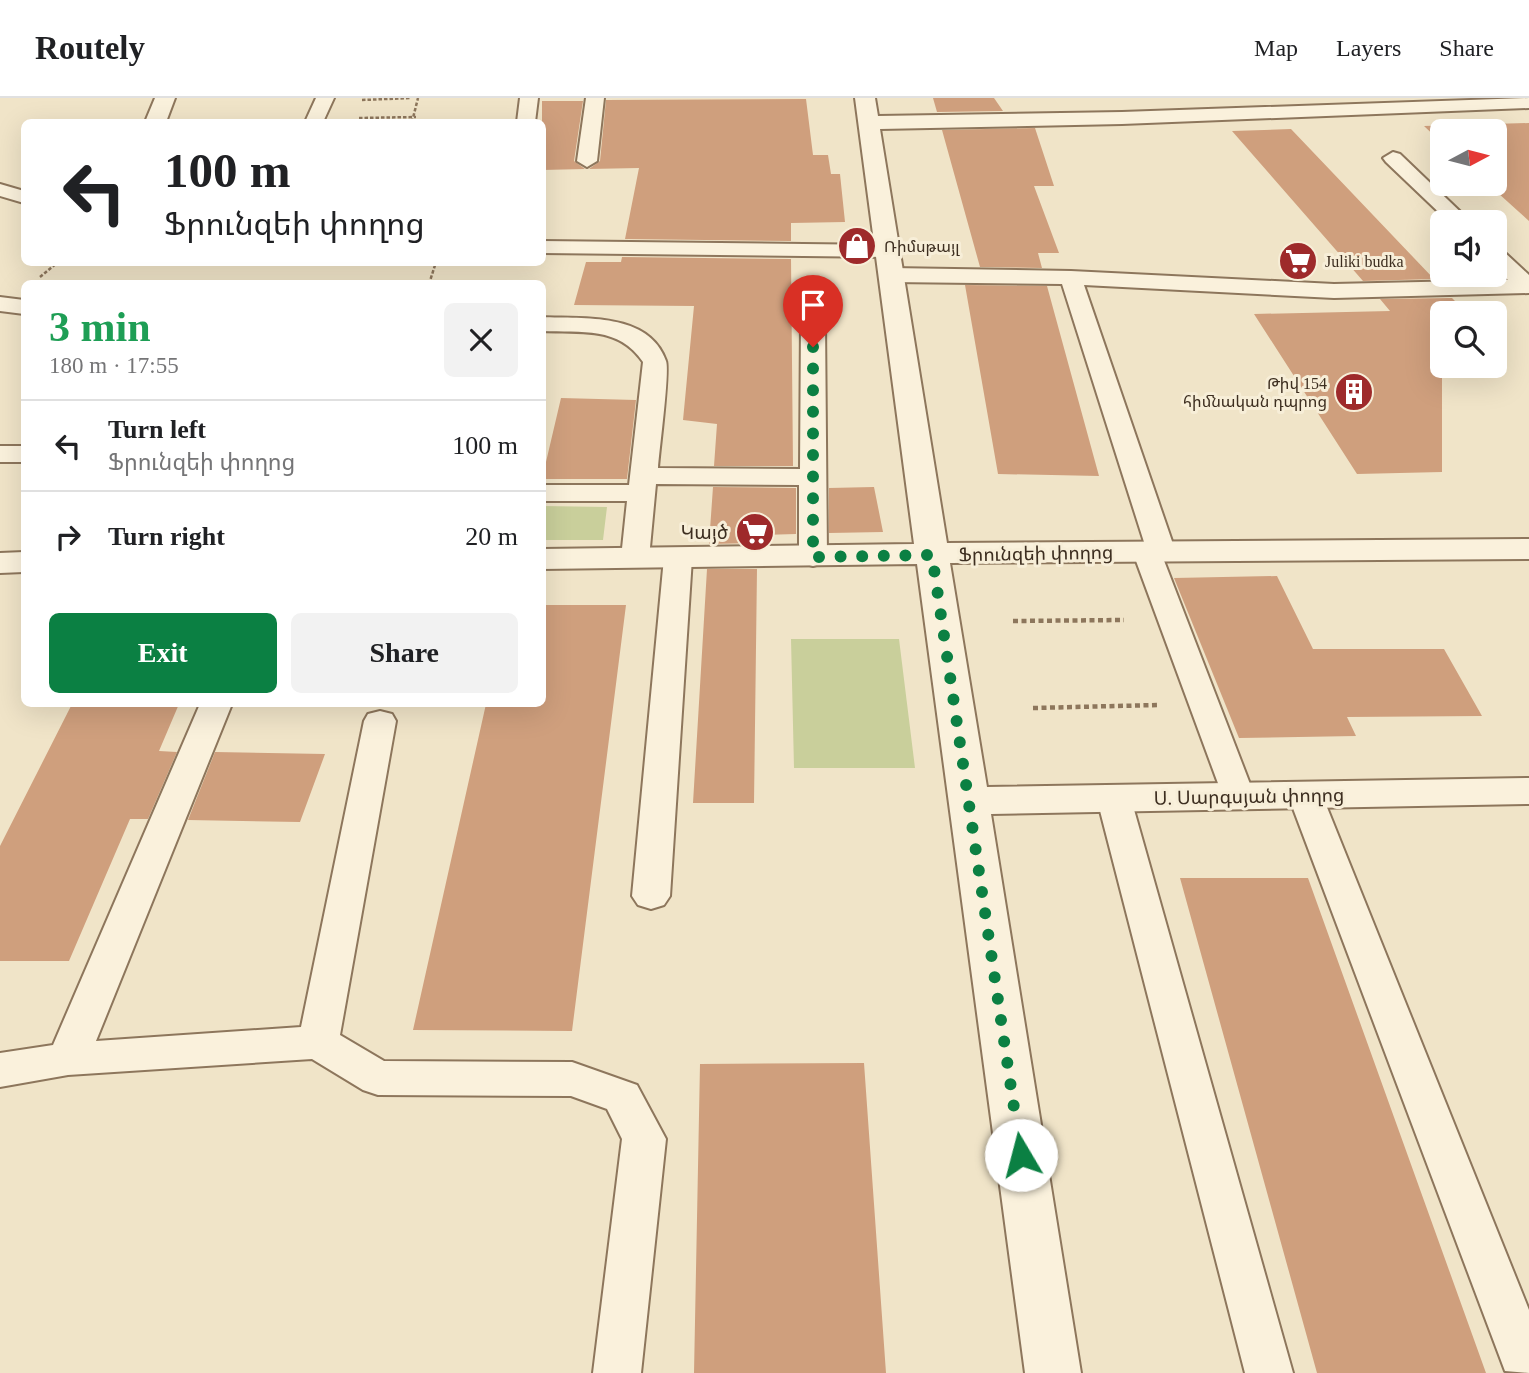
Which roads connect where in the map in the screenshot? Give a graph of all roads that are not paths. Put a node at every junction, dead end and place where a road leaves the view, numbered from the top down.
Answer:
1 (165, 98) edge
2 (325, 98) edge
3 (529, 98) edge
4 (595, 98) edge
5 (1529, 102) edge
6 (867, 110) edge
7 (157, 119) edge
8 (315, 119) edge
9 (526, 119) edge
10 (1393, 158) dead end
11 (587, 161) dead end
12 (0, 190) edge
13 (21, 196) edge
14 (1448, 210) edge
15 (546, 247) edge
16 (889, 263) junction
17 (1507, 267) edge
18 (1071, 278) junction
19 (1528, 286) edge
20 (0, 304) edge
21 (21, 307) edge
22 (813, 321) dead end
23 (546, 324) edge
24 (0, 454) edge
25 (21, 454) edge
26 (813, 477) junction
27 (643, 484) junction
28 (546, 493) edge
29 (1529, 549) edge
30 (1153, 550) junction
31 (932, 555) junction
32 (813, 557) junction
33 (635, 558) junction
34 (678, 558) junction
35 (546, 559) edge
36 (21, 562) edge
37 (0, 563) edge
38 (215, 707) edge
39 (380, 721) dead end
40 (1529, 791) edge
41 (1305, 795) junction
42 (1238, 797) junction
43 (1114, 799) junction
44 (969, 801) junction
45 (651, 896) dead end
46 (318, 1042) junction
47 (68, 1059) junction
48 (0, 1070) edge
49 (1529, 1371) edge
50 (617, 1373) edge
51 (1053, 1373) edge
52 (1269, 1373) edge

1 - 7 street
2 - 8 lane
3 - 9 lane
4 - 11 lane
5 - 6 street
6 - 16 street
10 - 14 lane
12 - 13 lane
15 - 16 lane
16 - 18 lane
16 - 31 street
17 - 19 lane
18 - 19 lane
18 - 30 lane
20 - 21 lane
22 - 26 lane
23 - 27 lane
24 - 25 lane
26 - 27 lane
26 - 32 lane
27 - 28 lane
27 - 33 lane
29 - 30 street, Ֆրունզեի փողոց
30 - 31 street, Ֆրունզեի փողոց
30 - 42 lane
31 - 32 street, Ֆրունզեի փողոց
31 - 44 street
32 - 34 street, Ֆրունզեի փողոց
33 - 34 street, Ֆրունզեի փողոց
33 - 35 street, Ֆրունզեի փողոց
34 - 45 lane
36 - 37 street
38 - 47 lane
39 - 46 lane
40 - 41 street, Ս. Սարգսյան փողոց
41 - 42 street, Ս. Սարգսյան փողոց
41 - 49 lane
42 - 43 street, Ս. Սարգսյան փողոց
43 - 44 street, Ս. Սարգսյան փողոց
43 - 52 lane
44 - 51 street
46 - 47 lane
46 - 50 lane
47 - 48 lane

